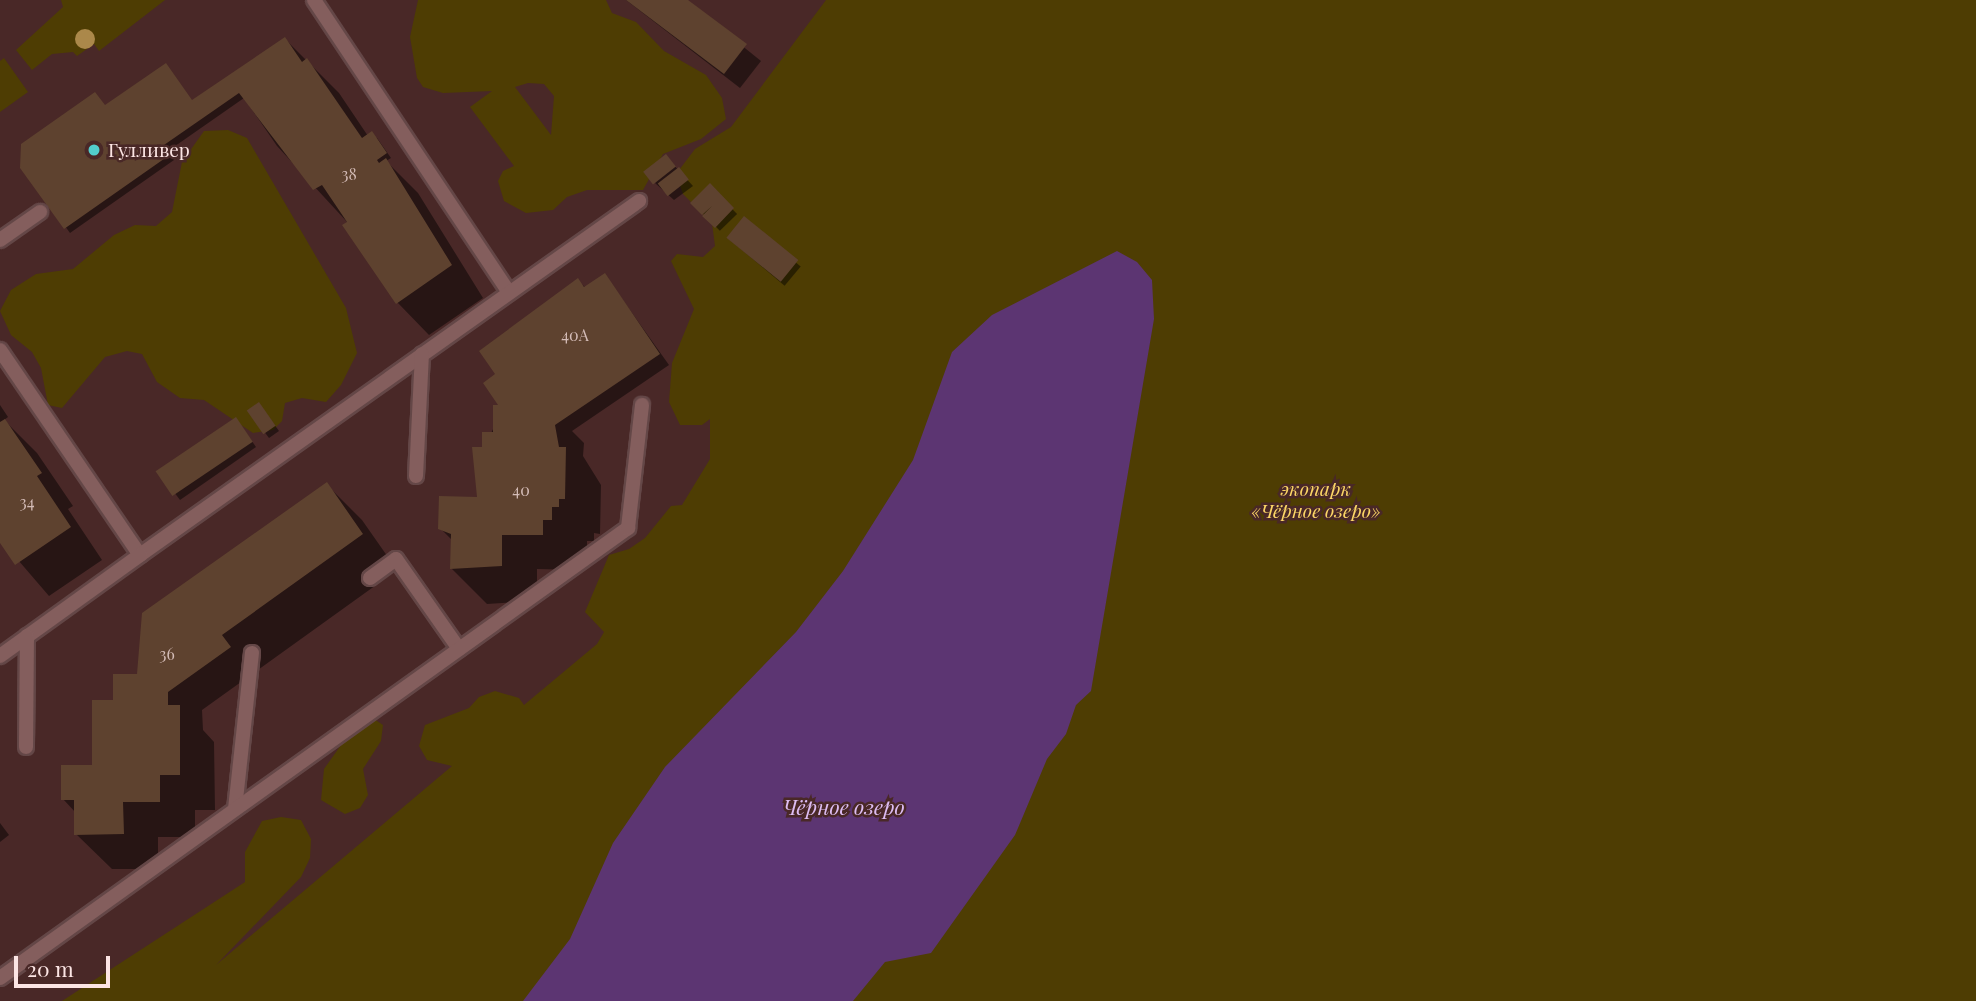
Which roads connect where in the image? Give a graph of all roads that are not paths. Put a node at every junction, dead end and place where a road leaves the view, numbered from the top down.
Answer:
1 (314, 0) edge
2 (639, 201) dead end
3 (40, 212) dead end
4 (0, 240) edge
5 (509, 292) junction
6 (0, 350) edge
7 (422, 354) junction
8 (642, 405) dead end
9 (416, 476) dead end
10 (140, 555) junction
11 (370, 578) dead end
12 (27, 636) junction
13 (458, 649) junction
14 (252, 653) dead end
15 (0, 656) edge
16 (26, 747) dead end
17 (235, 809) junction
18 (0, 978) edge

1 - 5 lane
2 - 5 lane
3 - 4 lane
5 - 7 lane
6 - 10 lane
7 - 9 lane
7 - 10 lane
8 - 13 lane
10 - 12 lane
11 - 13 lane
12 - 15 lane
12 - 16 lane
13 - 17 lane
14 - 17 lane
17 - 18 lane

